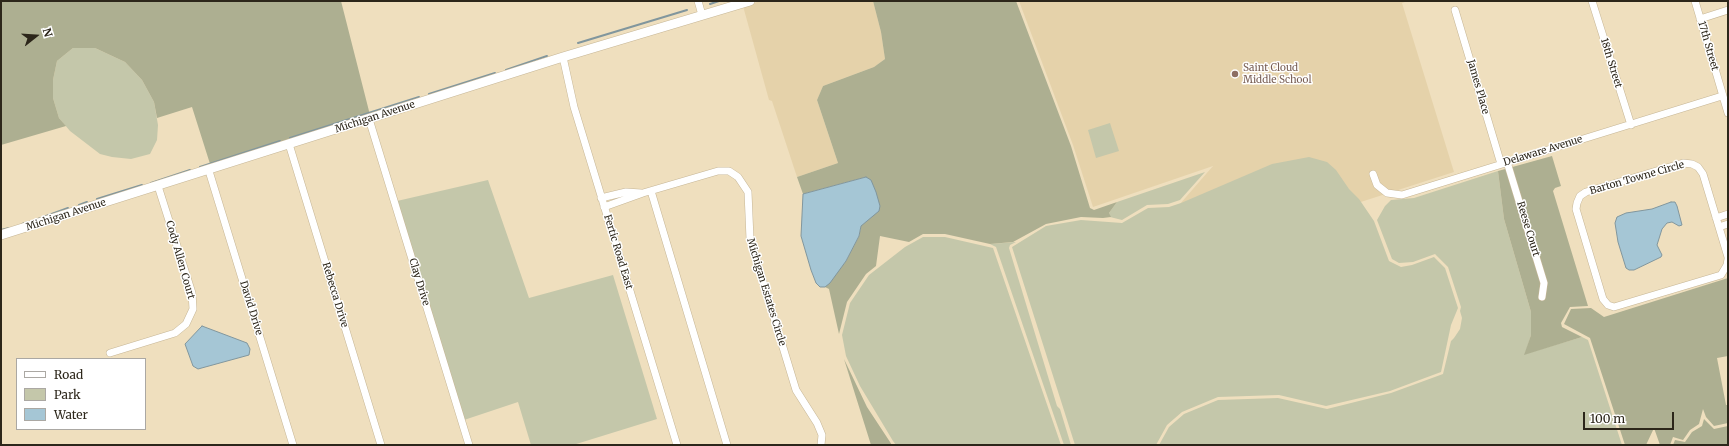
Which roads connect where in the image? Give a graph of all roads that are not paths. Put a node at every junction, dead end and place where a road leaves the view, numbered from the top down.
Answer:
1 (698, 1) edge
2 (750, 1) edge
3 (1592, 1) edge
4 (1695, 1) edge
5 (1455, 10) dead end
6 (1728, 10) edge
7 (702, 15) junction
8 (1700, 19) junction
9 (563, 57) junction
10 (1722, 96) junction
11 (1728, 113) edge
12 (369, 119) junction
13 (1631, 125) junction
14 (289, 144) junction
15 (1504, 163) junction
16 (209, 171) junction
17 (1373, 174) dead end
18 (158, 186) junction
19 (651, 191) junction
20 (643, 193) junction
21 (601, 198) junction
22 (604, 207) junction
23 (1728, 214) edge
24 (1716, 218) junction
25 (1728, 224) edge
26 (1719, 227) junction
27 (1, 235) edge
28 (1728, 258) edge
29 (1542, 297) dead end
30 (110, 353) dead end
31 (293, 445) edge
32 (381, 445) edge
33 (468, 445) edge
34 (677, 445) edge
35 (727, 445) edge
36 (821, 445) edge

1 - 7 street
2 - 7 street, Michigan Avenue
3 - 13 street, 18th Street
4 - 8 street, 17th Street
5 - 15 street, James Place
6 - 8 street
7 - 9 street, Michigan Avenue
8 - 10 street, 17th Street
9 - 12 street, Michigan Avenue
9 - 21 street, Fertic Road East
10 - 11 street, 17th Street
10 - 13 street, Delaware Avenue
12 - 14 street, Michigan Avenue
12 - 33 street, Clay Drive
13 - 15 street, Delaware Avenue
14 - 16 street, Michigan Avenue
14 - 32 street, Rebecca Drive
15 - 17 street, Delaware Avenue
15 - 29 street, Reese Court
16 - 18 street, Michigan Avenue
16 - 31 street, David Drive
18 - 27 street, Michigan Avenue
18 - 30 street, Cody Allen Court
19 - 20 street, Michigan Estates Circle
19 - 35 street
19 - 36 street, Michigan Estates Circle
20 - 21 street, Michigan Estates Circle
20 - 22 street, Michigan Estates Circle
21 - 22 street, Fertic Road East
22 - 34 street, Fertic Road East
23 - 24 street
24 - 26 street, Barton Towne Circle
24 - 28 street, Barton Towne Circle
25 - 26 street
26 - 28 street, Barton Towne Circle

